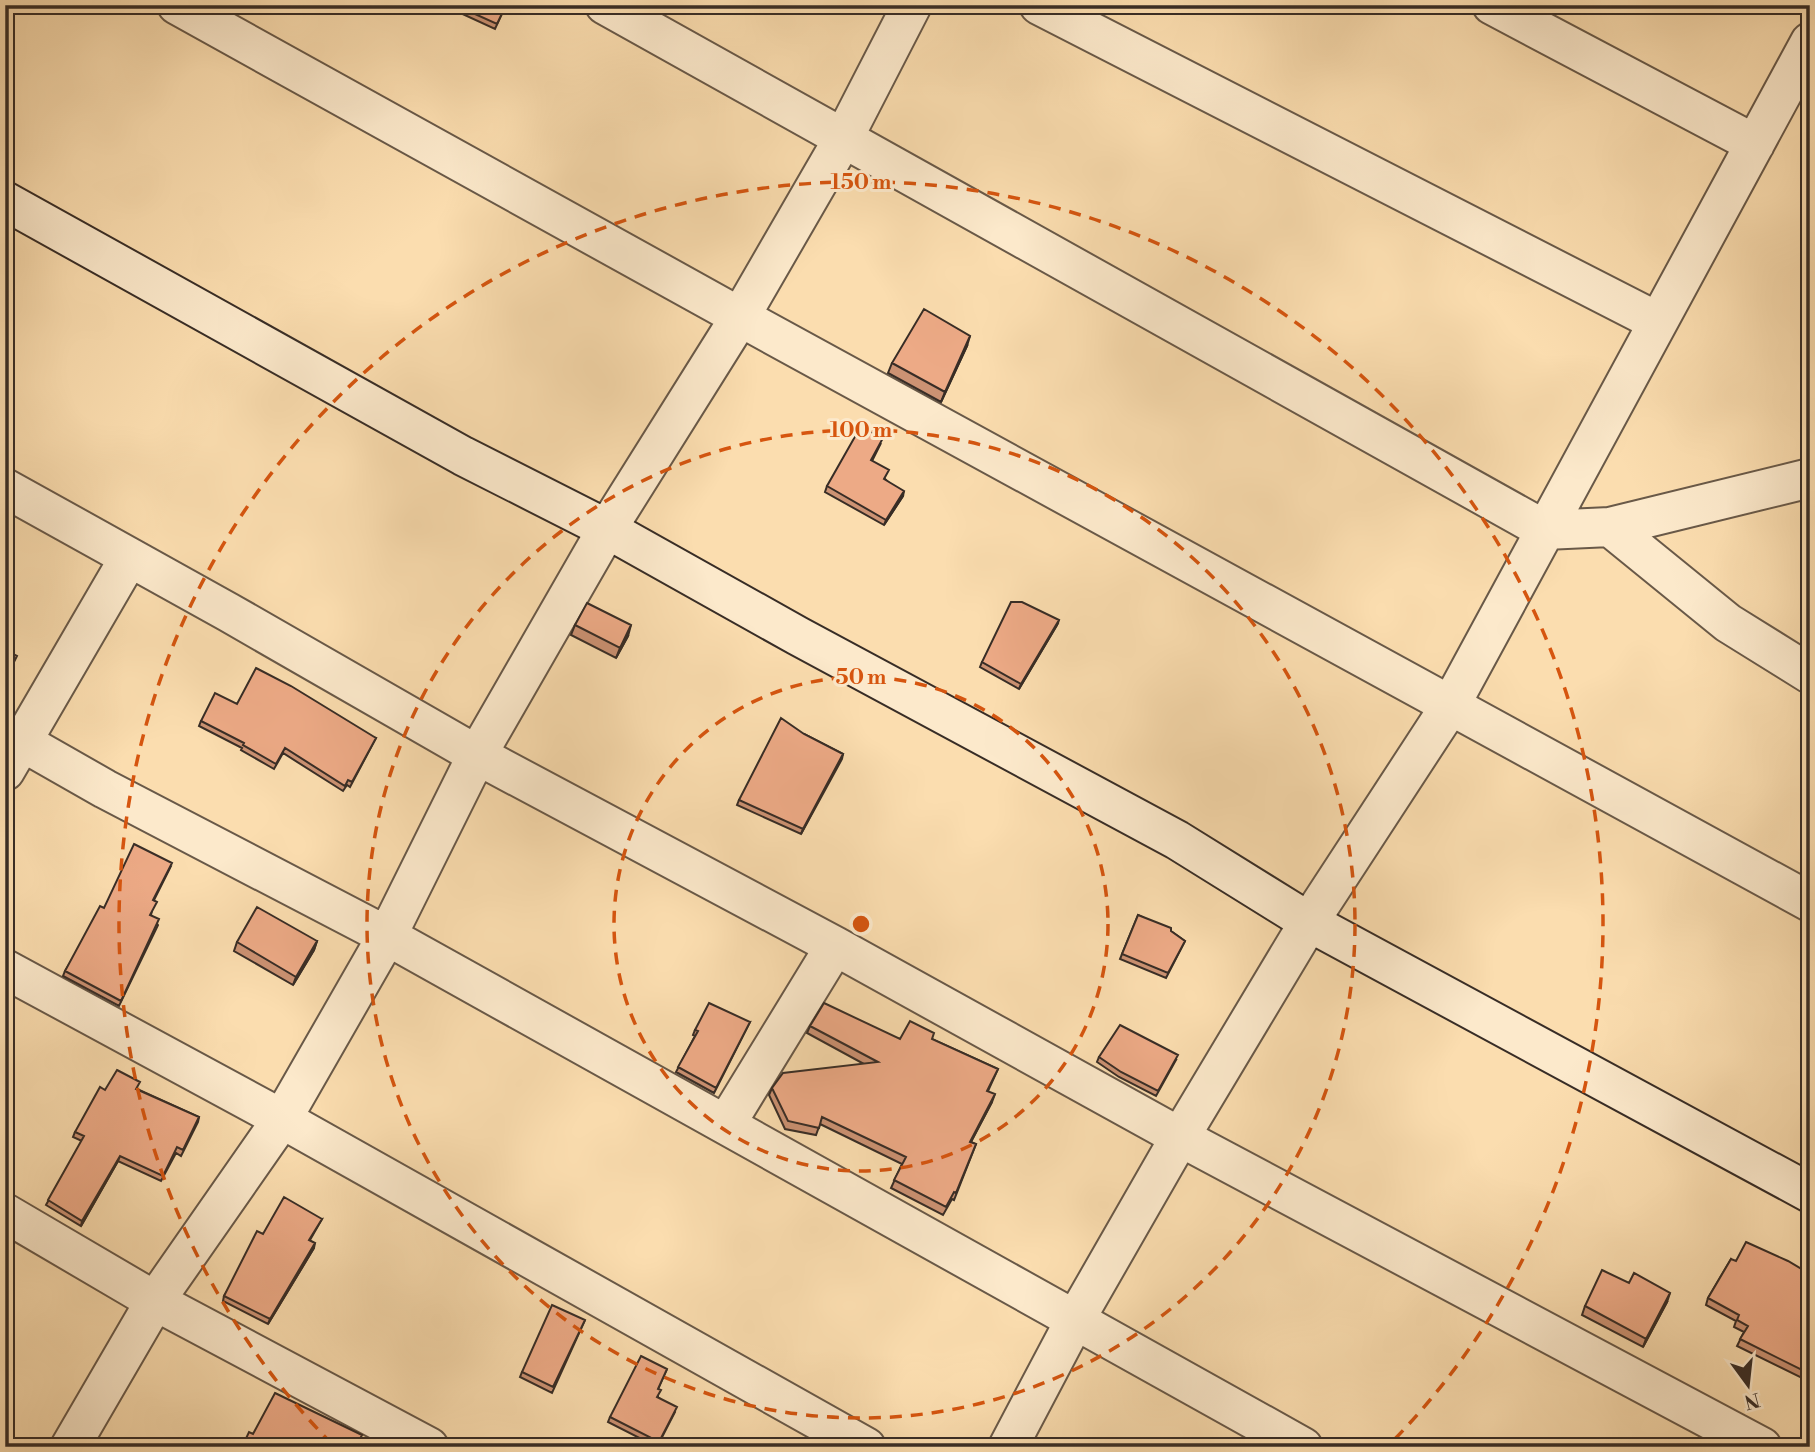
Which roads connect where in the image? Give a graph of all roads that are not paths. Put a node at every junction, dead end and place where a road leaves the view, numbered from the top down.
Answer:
1 (177, 5) edge
2 (606, 5) edge
3 (912, 5) edge
4 (1039, 5) edge
5 (1492, 5) edge
6 (1810, 42) edge
7 (843, 139) junction
8 (1755, 144) junction
9 (5, 201) edge
10 (740, 317) junction
11 (1658, 322) junction
12 (1810, 478) edge
13 (5, 488) edge
14 (1611, 527) junction
15 (607, 529) junction
16 (1545, 530) junction
17 (129, 558) junction
18 (1810, 674) edge
19 (1450, 706) junction
20 (11, 748) edge
21 (477, 755) junction
22 (1810, 902) edge
23 (1309, 922) junction
24 (387, 936) junction
25 (835, 946) junction
26 (5, 969) edge
27 (282, 1119) junction
28 (726, 1124) junction
29 (1180, 1137) junction
30 (1810, 1194) edge
31 (5, 1213) edge
32 (155, 1301) junction
33 (1074, 1320) junction
34 (70, 1447) edge
35 (429, 1447) edge
36 (866, 1447) edge
37 (1008, 1447) edge
38 (1303, 1447) edge
39 (1762, 1447) edge

1 - 10 street
2 - 7 street
3 - 7 street
4 - 11 street
5 - 8 street
6 - 8 street
7 - 10 street
7 - 16 street
8 - 11 street
9 - 15 street
10 - 15 street
10 - 19 street
11 - 16 street
12 - 14 street
13 - 17 street
14 - 16 street
14 - 18 street
15 - 21 street
15 - 23 street
16 - 19 street
17 - 20 street
17 - 21 street
19 - 22 street
19 - 23 street
20 - 24 street
21 - 24 street
21 - 25 street
23 - 29 street
23 - 30 street
24 - 27 street
24 - 28 street
25 - 28 street
25 - 29 street
26 - 27 street
27 - 32 street
27 - 36 street
28 - 33 street
29 - 33 street
29 - 39 street
31 - 32 street
32 - 34 street
32 - 35 street
33 - 37 street
33 - 38 street

